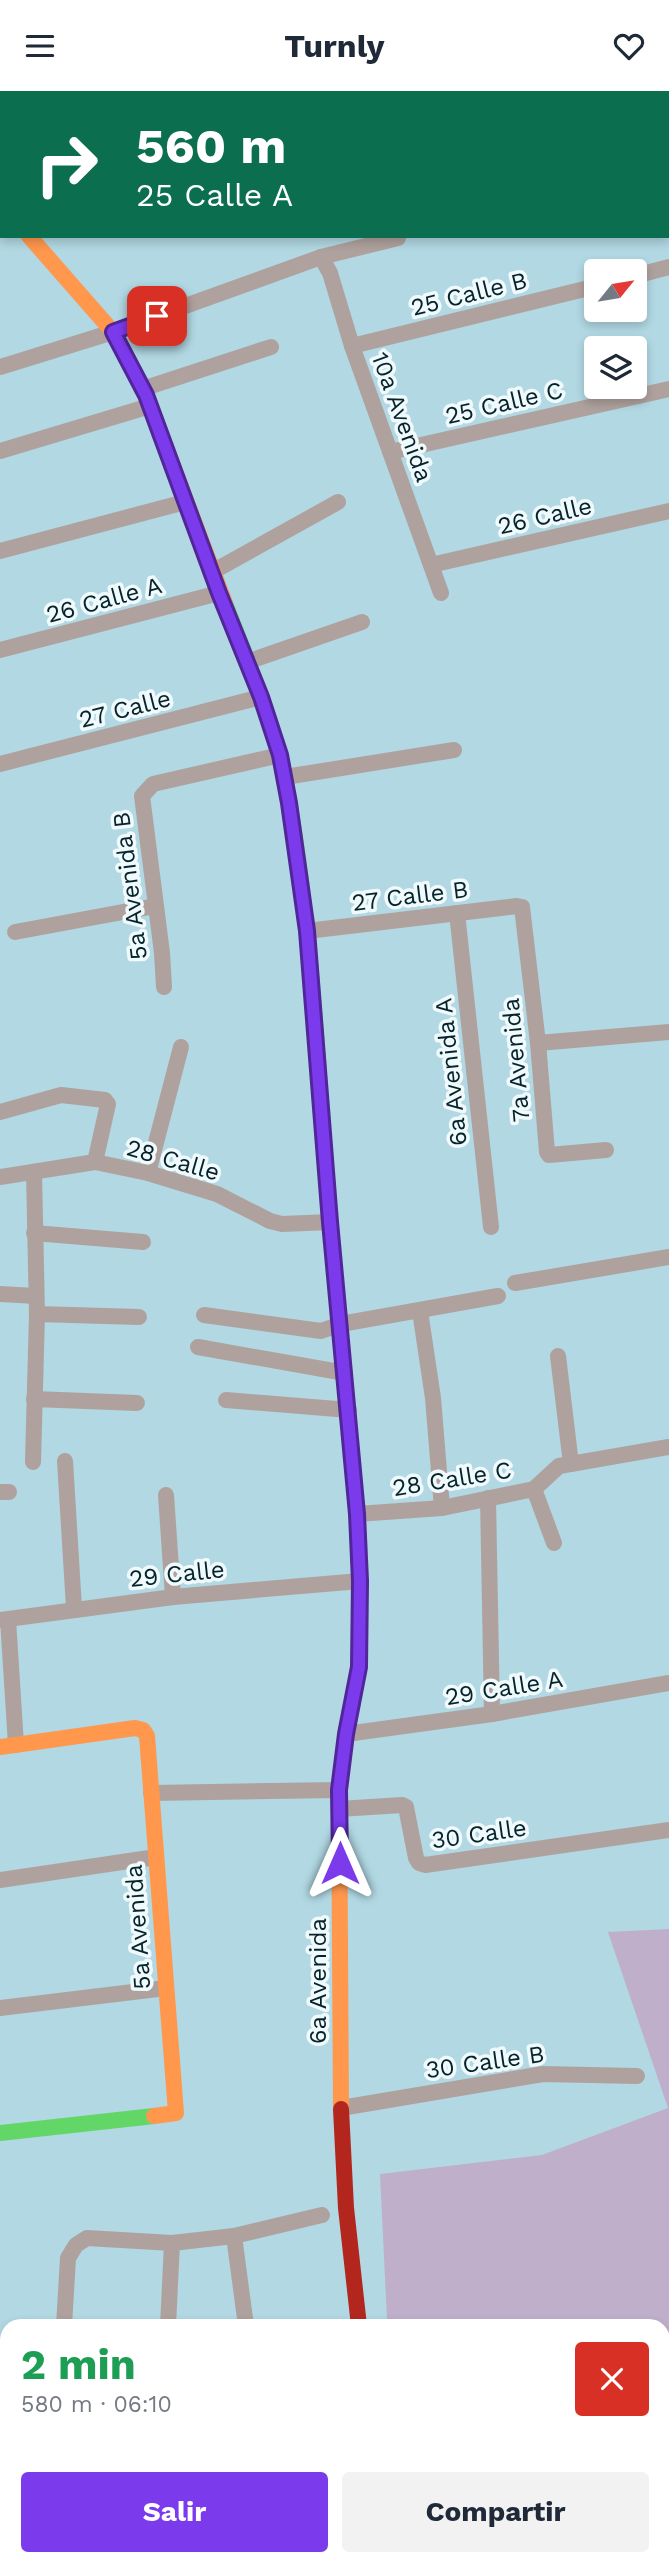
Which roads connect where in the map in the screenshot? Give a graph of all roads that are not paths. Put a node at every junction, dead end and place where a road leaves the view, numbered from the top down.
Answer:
1 (31, 238) edge
2 (398, 238) dead end
3 (321, 257) junction
4 (669, 267) edge
5 (648, 273) edge
6 (584, 289) edge
7 (113, 332) junction
8 (352, 346) junction
9 (271, 347) dead end
10 (0, 367) edge
11 (142, 389) junction
12 (669, 389) edge
13 (150, 406) junction
14 (0, 451) edge
15 (390, 452) junction
16 (185, 502) junction
17 (338, 502) dead end
18 (669, 511) edge
19 (0, 551) edge
20 (431, 565) junction
21 (212, 572) junction
22 (219, 593) junction
23 (441, 593) dead end
24 (362, 622) dead end
25 (0, 650) edge
26 (247, 662) junction
27 (261, 697) junction
28 (454, 750) dead end
29 (280, 755) junction
30 (0, 764) edge
31 (285, 777) junction
32 (155, 906) junction
33 (517, 906) joint
34 (457, 913) junction
35 (307, 931) junction
36 (15, 932) dead end
37 (164, 987) dead end
38 (669, 1032) edge
39 (538, 1043) junction
40 (181, 1047) dead end
41 (0, 1112) edge
42 (606, 1150) dead end
43 (94, 1162) junction
44 (34, 1172) junction
45 (148, 1173) junction
46 (0, 1177) edge
47 (330, 1222) junction
48 (491, 1227) dead end
49 (34, 1233) junction
50 (143, 1242) dead end
51 (669, 1257) edge
52 (515, 1283) dead end
53 (0, 1294) edge
54 (36, 1296) junction
55 (498, 1296) dead end
56 (420, 1311) junction
57 (37, 1314) junction
58 (204, 1315) dead end
59 (139, 1317) dead end
60 (341, 1324) junction
61 (198, 1347) dead end
62 (558, 1356) dead end
63 (345, 1373) junction
64 (34, 1399) junction
65 (226, 1400) dead end
66 (137, 1403) dead end
67 (349, 1410) junction
68 (669, 1447) edge
69 (65, 1461) dead end
70 (33, 1462) dead end
71 (571, 1464) junction
72 (534, 1489) junction
73 (166, 1495) dead end
74 (488, 1497) junction
75 (442, 1508) junction
76 (357, 1514) junction
77 (554, 1543) dead end
78 (360, 1581) junction
79 (173, 1597) junction
80 (74, 1608) junction
81 (4, 1620) edge
82 (669, 1683) edge
83 (492, 1714) junction
84 (346, 1734) junction
85 (8, 1746) edge
86 (339, 1790) junction
87 (151, 1793) junction
88 (339, 1809) junction
89 (669, 1830) edge
90 (156, 1857) junction
91 (0, 1880) edge
92 (166, 1988) junction
93 (0, 2008) edge
94 (637, 2076) dead end
95 (341, 2108) junction
96 (0, 2133) edge
97 (322, 2215) dead end
98 (234, 2236) junction
99 (172, 2243) junction
100 (64, 2319) edge
101 (168, 2319) edge
102 (245, 2319) edge
103 (358, 2319) edge

1 - 7 street, 6a Avenida
2 - 3 street
3 - 7 street
3 - 8 street, 10a Avenida
4 - 5 street
6 - 8 street, 25 Calle B
7 - 10 street
7 - 11 street, 6a Avenida
8 - 15 street, 10a Avenida
9 - 11 street
11 - 13 street, 6a Avenida
12 - 15 street, 25 Calle C
13 - 14 street
13 - 16 street, 6a Avenida
15 - 20 street, 10a Avenida
16 - 19 street
16 - 21 street, 6a Avenida
17 - 21 street
18 - 20 street, 26 Calle
20 - 23 street, 10a Avenida
21 - 22 street, 6a Avenida
22 - 25 street, 26 Calle A
22 - 26 street, 6a Avenida
24 - 26 street
26 - 27 street, 6a Avenida
27 - 29 street, 6a Avenida
27 - 30 street, 27 Calle
28 - 31 street
29 - 31 street, 6a Avenida
29 - 32 street, 5a Avenida B
31 - 35 street, 6a Avenida
32 - 36 street
32 - 37 street, 5a Avenida B
33 - 34 street, 27 Calle B
33 - 39 street, 7a Avenida
34 - 35 street, 27 Calle B
34 - 48 street, 6a Avenida A
35 - 47 street, 6a Avenida
38 - 39 street
39 - 42 street, 7a Avenida
40 - 45 street
41 - 43 street
43 - 44 street, 28 Calle
43 - 45 street, 28 Calle
44 - 46 street, 28 Calle
44 - 49 street
45 - 47 street, 28 Calle
47 - 60 street, 6a Avenida
49 - 50 street
49 - 54 street
51 - 52 street
53 - 54 street
54 - 57 street
55 - 56 street
56 - 60 street
56 - 75 street
57 - 59 street
57 - 64 street
58 - 60 street
60 - 63 street, 6a Avenida
61 - 63 street
62 - 71 street
63 - 67 street, 6a Avenida
64 - 66 street
64 - 70 street
65 - 67 street
67 - 76 street, 6a Avenida
68 - 71 street, 28 Calle C
69 - 80 street
71 - 72 street, 28 Calle C
72 - 74 street, 28 Calle C
72 - 77 street
73 - 79 street
74 - 75 street, 28 Calle C
74 - 83 street
75 - 76 street, 28 Calle C
76 - 78 street, 6a Avenida
78 - 79 street, 29 Calle
78 - 84 street, 6a Avenida
79 - 80 street, 29 Calle
80 - 81 street, 29 Calle
81 - 85 street
82 - 83 street, 29 Calle A
83 - 84 street, 29 Calle A
84 - 86 street, 6a Avenida
85 - 87 street, 5a Avenida
86 - 87 street
86 - 88 street, 6a Avenida
87 - 90 street, 5a Avenida
88 - 89 street, 30 Calle
88 - 95 street, 6a Avenida
90 - 91 street
90 - 92 street, 5a Avenida
92 - 93 street
92 - 96 street, 5a Avenida
94 - 95 street, 30 Calle B
95 - 103 street, 6a Avenida
97 - 98 street
98 - 99 street
98 - 102 street
99 - 100 street
99 - 101 street

